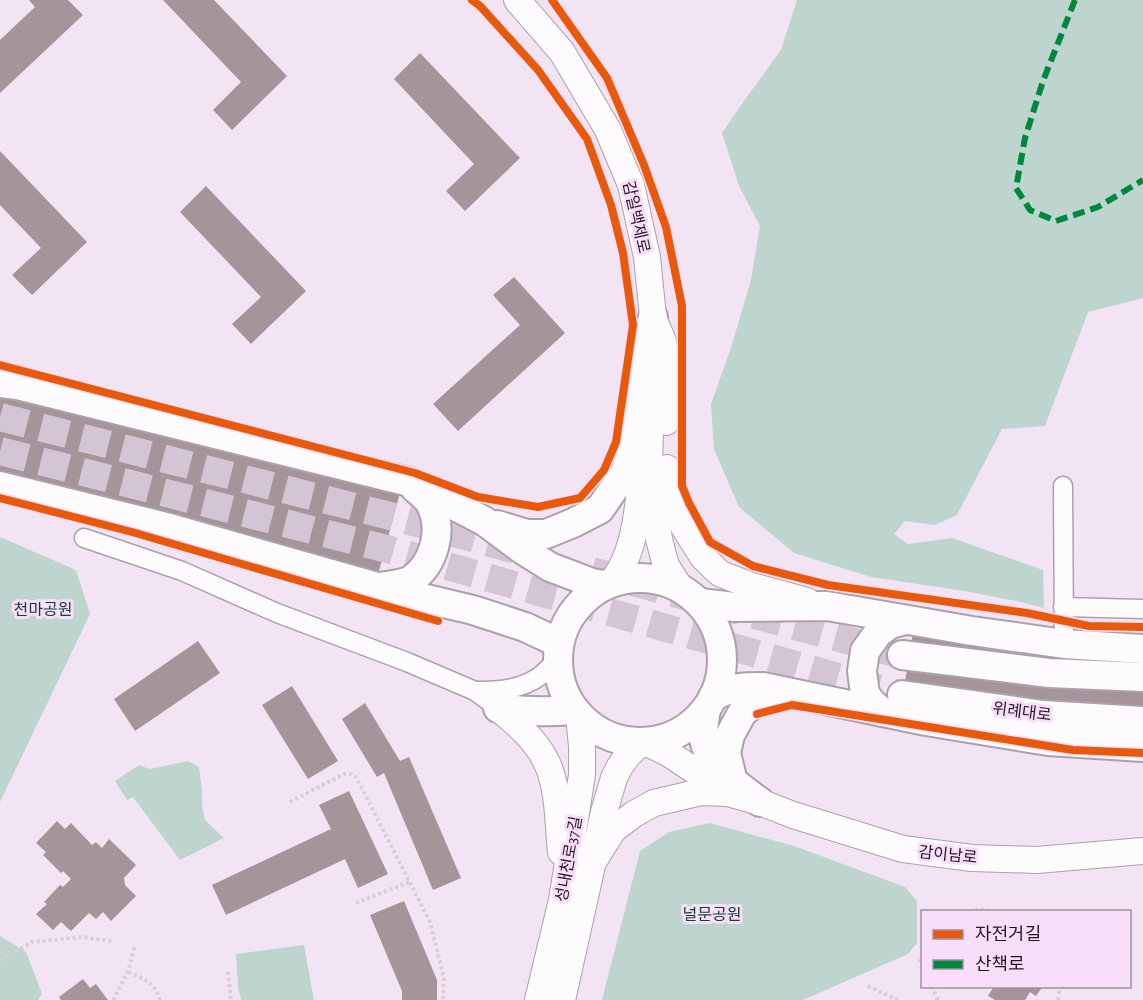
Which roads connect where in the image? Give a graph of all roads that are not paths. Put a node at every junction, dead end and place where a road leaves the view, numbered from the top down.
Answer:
1 (517, 0) edge
2 (653, 317) junction
3 (0, 383) edge
4 (649, 466) junction
5 (409, 482) junction
6 (0, 486) edge
7 (1063, 486) dead end
8 (484, 521) junction
9 (84, 538) dead end
10 (608, 584) junction
11 (377, 587) junction
12 (694, 598) junction
13 (827, 606) junction
14 (1063, 607) junction
15 (1143, 609) edge
16 (906, 620) junction
17 (1064, 644) junction
18 (1143, 649) edge
19 (558, 651) junction
20 (902, 655) tunnel mouth
21 (1143, 677) edge
22 (475, 691) junction
23 (820, 699) junction
24 (710, 703) junction
25 (892, 703) junction
26 (498, 708) junction
27 (576, 712) junction
28 (1143, 721) edge
29 (644, 743) junction
30 (1143, 747) edge
31 (731, 788) junction
32 (760, 802) joint
33 (1143, 850) edge
34 (594, 862) junction
35 (562, 900) junction
36 (538, 1000) edge
37 (562, 1000) edge

1 - 2 main road, 감일백제로
2 - 4 main road, 감일백제로
2 - 8 main road
2 - 13 main road
3 - 5 main road
4 - 10 main road
4 - 12 main road
5 - 8 main road
5 - 11 main road
6 - 11 main road
7 - 14 street
8 - 10 main road
9 - 22 street
10 - 12 main road
10 - 19 main road
11 - 19 main road
12 - 13 main road
12 - 24 main road
13 - 16 main road
14 - 15 street
14 - 17 street
16 - 17 main road
16 - 25 main road
17 - 18 main road
19 - 22 street
19 - 27 main road
20 - 21 main road
22 - 26 street
23 - 24 main road
23 - 25 main road
23 - 31 main road
24 - 29 main road
24 - 31 main road
25 - 28 main road, 위례대로
25 - 30 main road
26 - 27 main road
26 - 35 main road
27 - 29 main road
27 - 35 main road, 성내천로37길
29 - 31 main road
29 - 34 main road, 성내천로37길
31 - 32 main road
31 - 34 main road
32 - 33 main road, 감이남로
34 - 37 main road, 성내천로37길
35 - 36 main road, 성내천로37길

